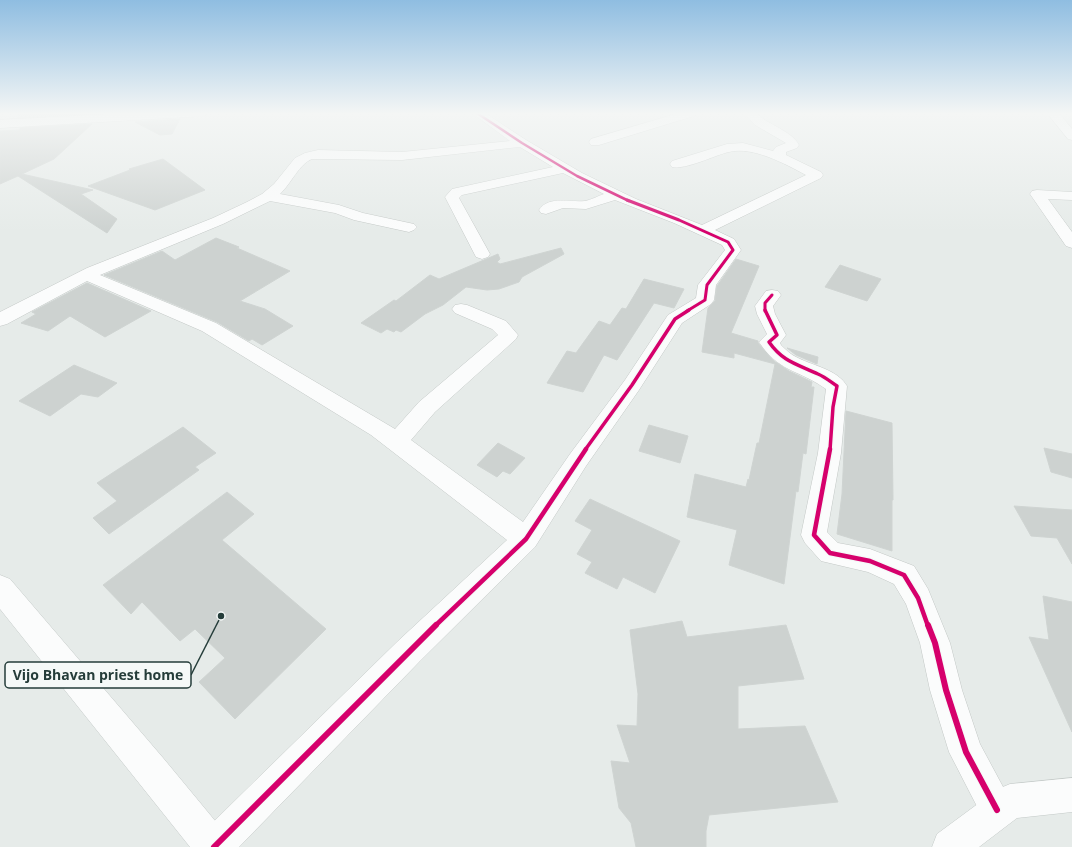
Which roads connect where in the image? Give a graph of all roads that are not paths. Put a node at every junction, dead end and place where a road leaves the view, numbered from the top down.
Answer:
1 (441, 153) edge
2 (538, 153) edge
3 (716, 153) edge
4 (765, 153) edge
5 (779, 153) edge
6 (781, 157) junction
7 (677, 164) dead end
8 (565, 169) junction
9 (615, 195) junction
10 (268, 196) junction
11 (1072, 196) edge
12 (546, 210) dead end
13 (409, 227) dead end
14 (702, 231) junction
15 (1072, 243) edge
16 (482, 254) dead end
17 (87, 275) junction
18 (772, 295) dead end
19 (461, 309) dead end
20 (0, 320) edge
21 (396, 442) junction
22 (526, 539) junction
23 (0, 588) edge
24 (1072, 795) edge
25 (998, 810) junction
26 (214, 847) edge
27 (950, 847) edge

1 - 10 street
2 - 8 street
3 - 7 street
4 - 6 street
5 - 6 street
6 - 14 street
8 - 9 street
8 - 16 street
9 - 12 street
9 - 14 street
10 - 13 street
10 - 17 street
11 - 15 street
14 - 22 street
17 - 20 street
17 - 21 street
18 - 25 street
19 - 21 street
21 - 22 street
22 - 26 street
23 - 26 street
24 - 25 street
25 - 27 street

